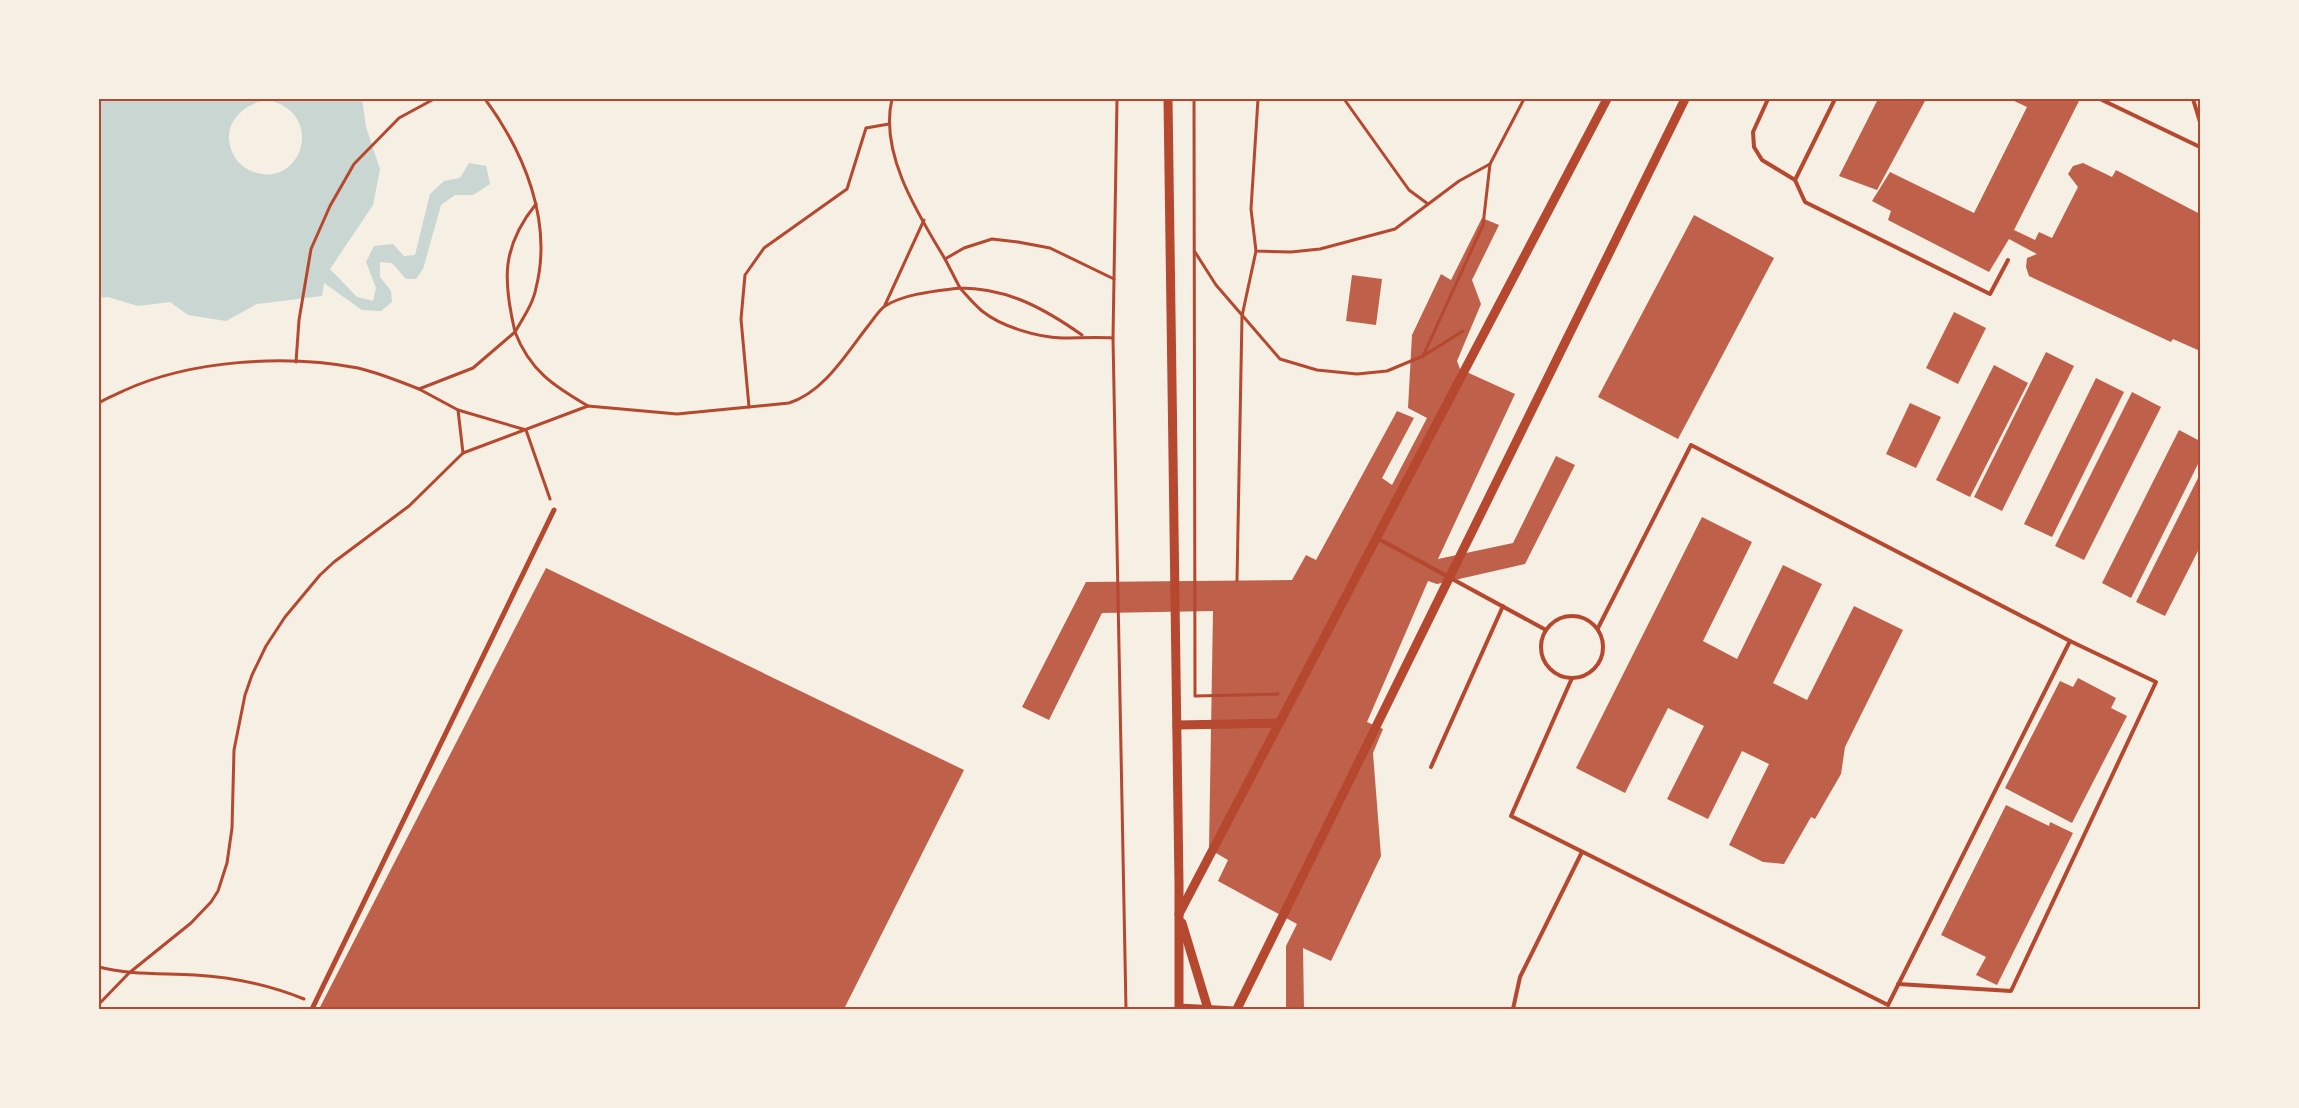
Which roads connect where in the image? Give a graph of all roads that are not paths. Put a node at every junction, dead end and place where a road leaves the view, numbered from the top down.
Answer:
1 (1168, 99) edge
2 (1607, 99) edge
3 (1685, 99) edge
4 (1768, 99) edge
5 (1835, 99) edge
6 (2100, 99) edge
7 (2194, 99) edge
8 (2200, 122) edge
9 (2200, 147) edge
10 (1795, 180) junction
11 (2008, 260) dead end
12 (554, 510) road end
13 (1376, 538) junction
14 (1450, 578) junction
15 (1503, 606) junction
16 (1598, 628) junction
17 (1546, 630) junction
18 (2070, 641) junction
19 (1572, 678) junction
20 (1279, 723) junction
21 (1177, 725) junction
22 (1431, 767) dead end
23 (1582, 852) junction
24 (1179, 914) junction
25 (1898, 984) junction
26 (1179, 1008) edge
27 (1208, 1008) edge
28 (312, 1009) edge
29 (1236, 1009) edge
30 (1513, 1009) edge

1 - 21 street
2 - 13 street
3 - 14 street
4 - 10 lane
5 - 10 lane
6 - 9 lane
7 - 8 lane
10 - 11 lane
12 - 28 street
13 - 14 lane
13 - 20 street
14 - 15 lane
14 - 29 street
15 - 17 lane
15 - 22 lane
16 - 17 lane
16 - 18 lane
16 - 19 lane
17 - 19 lane
18 - 25 lane
18 - 25 lane
19 - 23 lane
20 - 21 street
20 - 24 street
21 - 24 street
23 - 25 lane
23 - 30 lane
24 - 26 street
24 - 27 street
26 - 27 street
27 - 29 street

